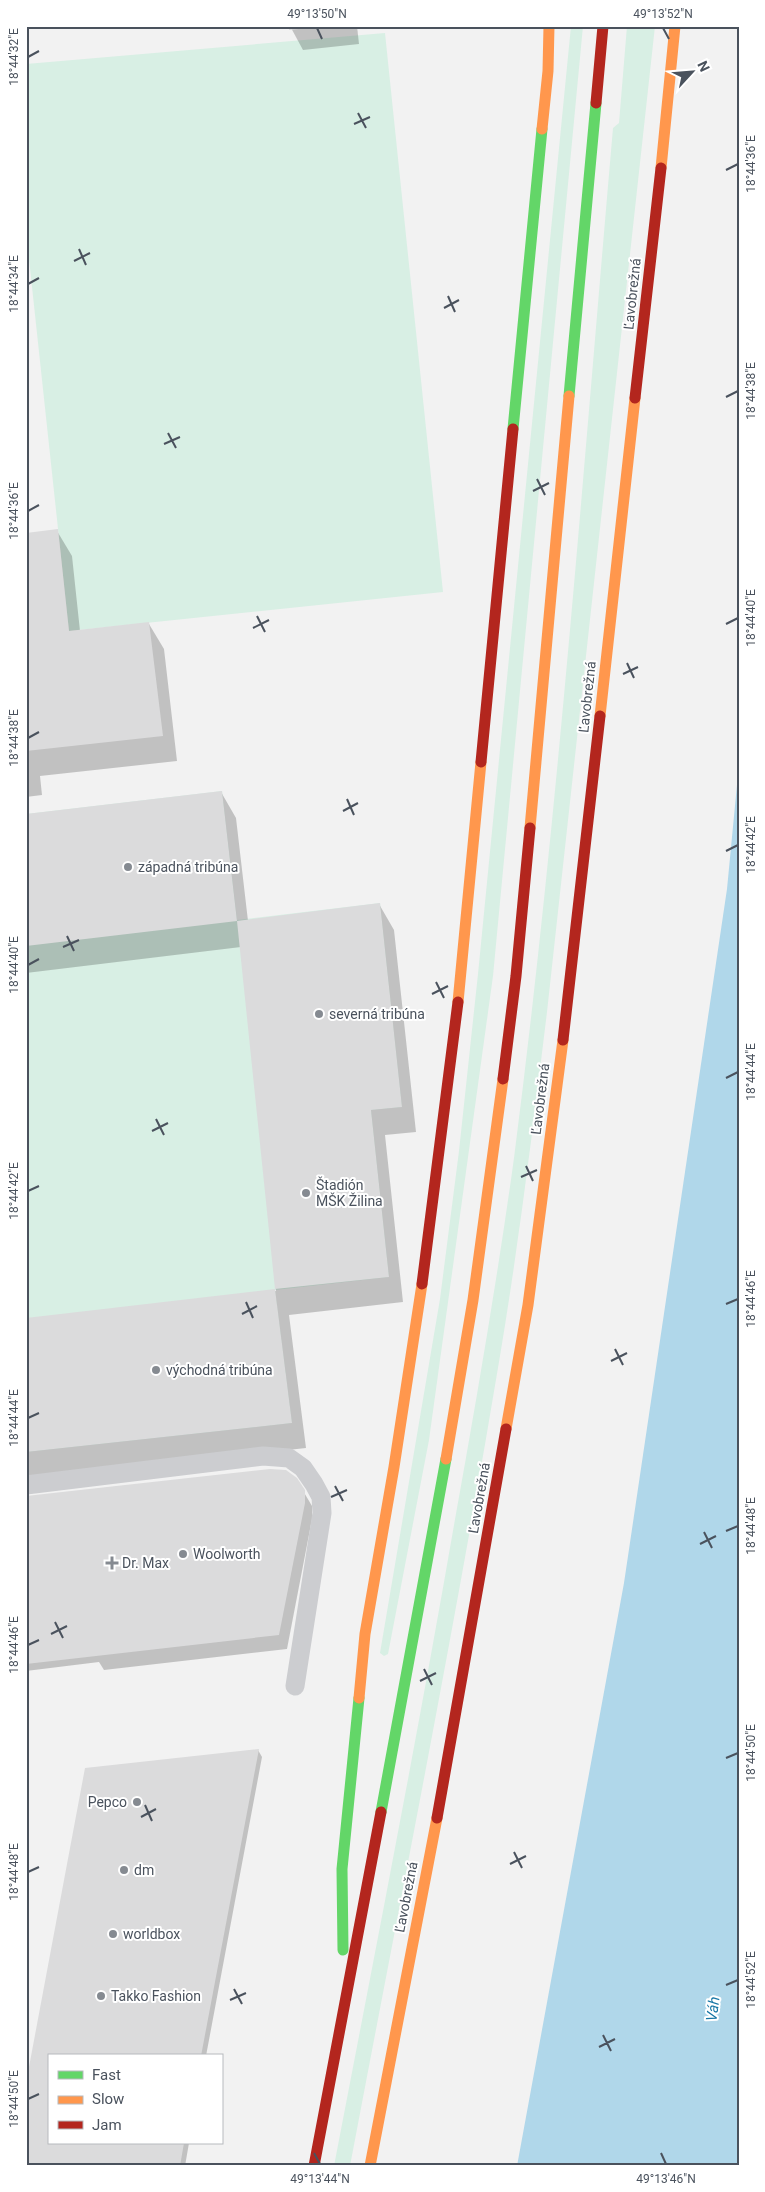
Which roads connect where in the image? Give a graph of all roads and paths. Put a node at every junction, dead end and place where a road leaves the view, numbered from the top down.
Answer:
1 (549, 26) edge
2 (603, 26) edge
3 (675, 26) edge
4 (26, 1485) edge
5 (294, 1686) dead end
6 (344, 2010) junction
7 (314, 2166) edge
8 (370, 2166) edge

1 - 6 main road
2 - 6 main road
3 - 8 main road, Ľavobrežná
4 - 5 lane
6 - 7 main road

